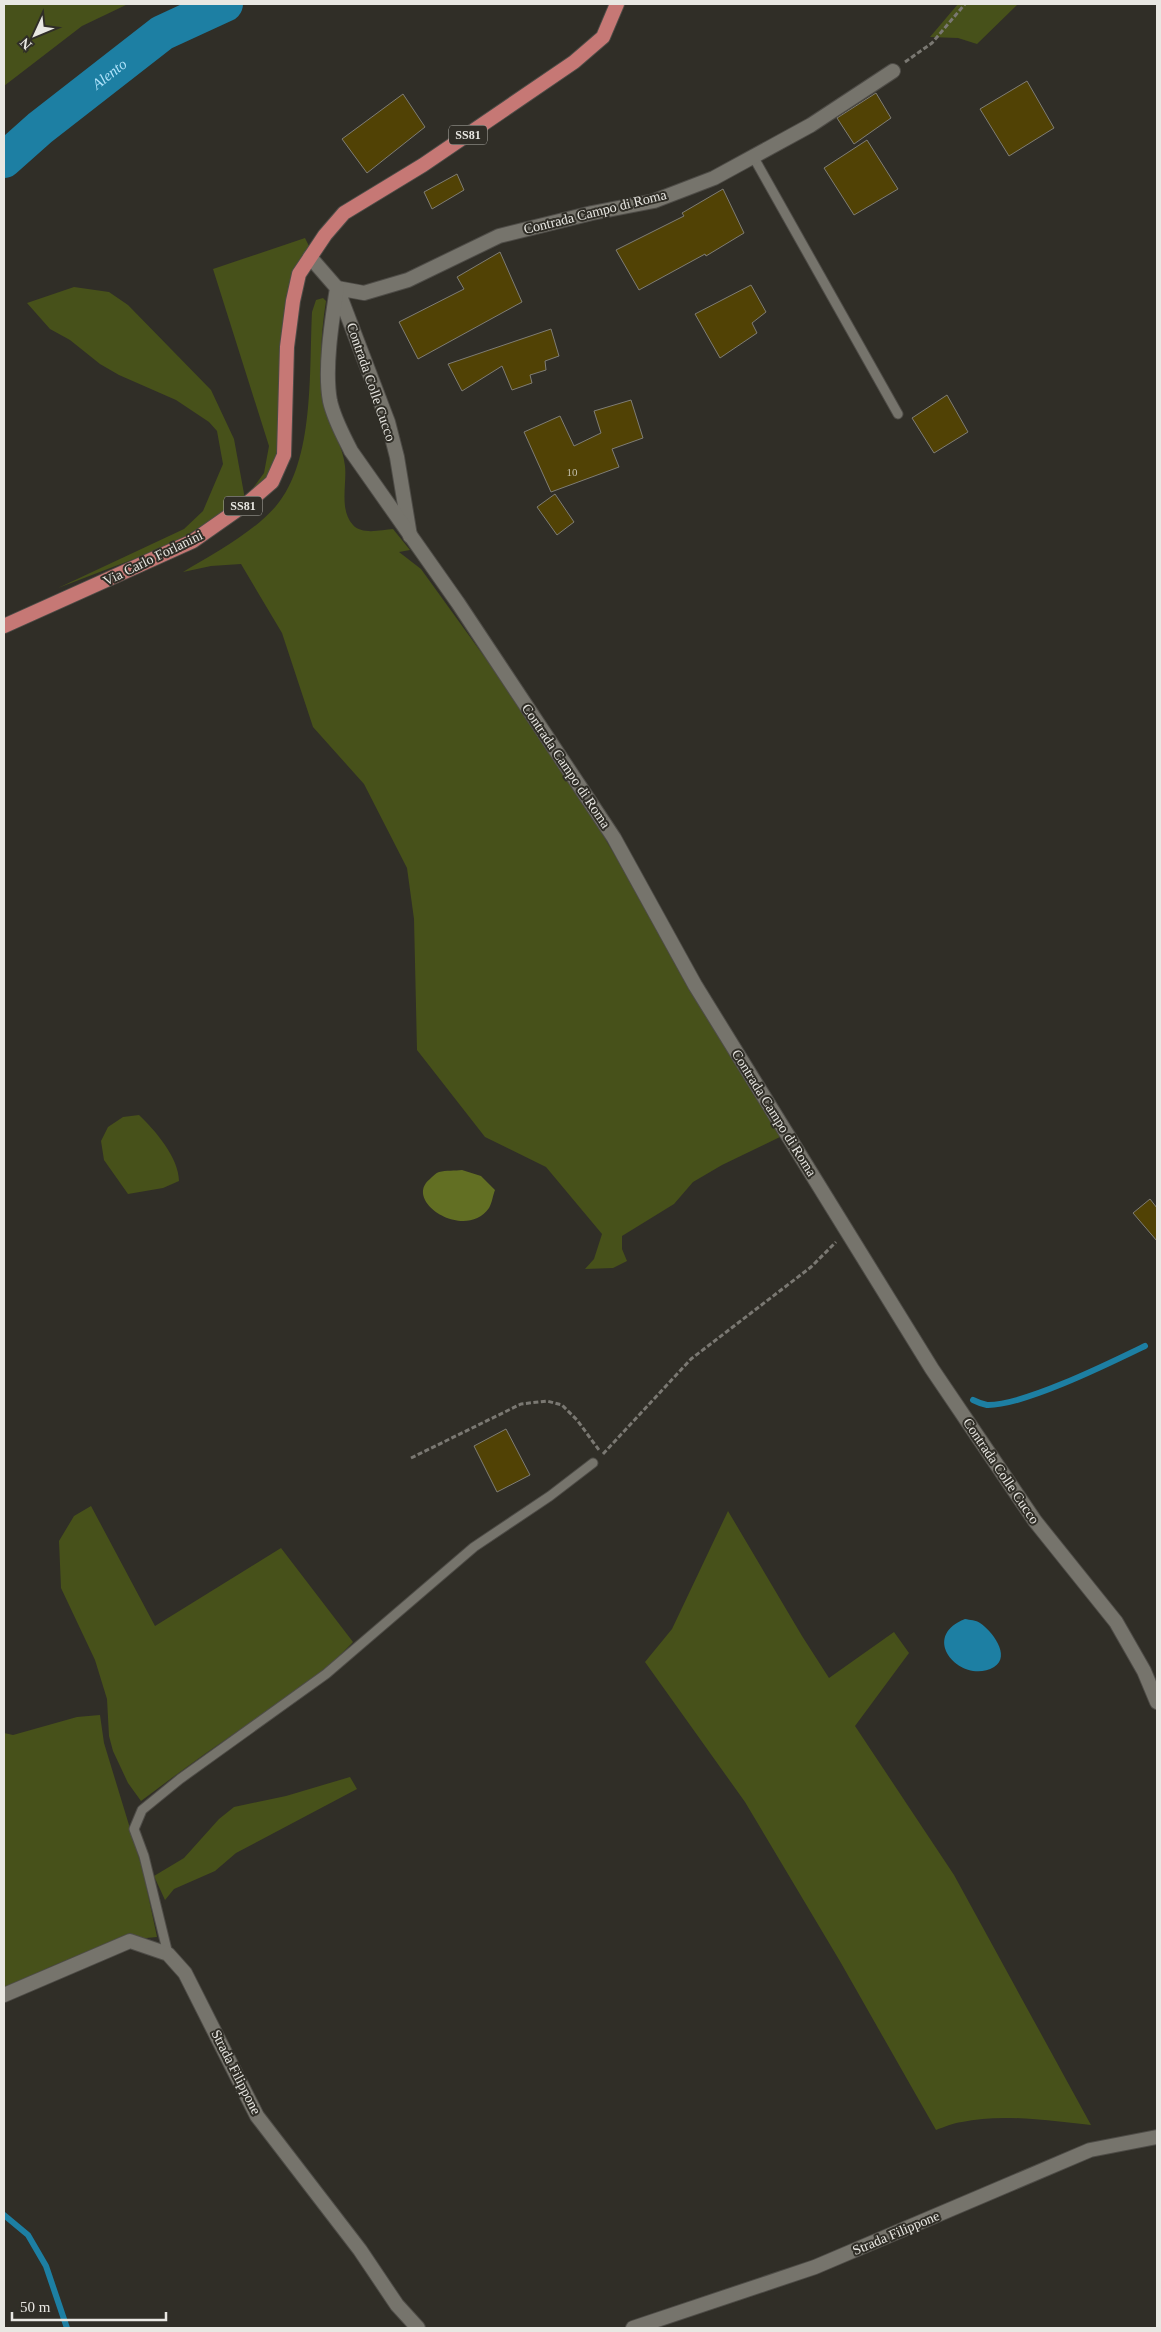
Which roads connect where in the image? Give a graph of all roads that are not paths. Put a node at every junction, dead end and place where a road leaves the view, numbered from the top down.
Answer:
1 (616, 4) edge
2 (893, 71) road end
3 (754, 158) junction
4 (310, 257) junction
5 (337, 288) junction
6 (898, 414) dead end
7 (410, 536) junction
8 (4, 626) edge
9 (849, 1234) joint
10 (593, 1463) road end
11 (1157, 1702) edge
12 (168, 1954) junction
13 (4, 1995) edge
14 (1157, 2137) edge
15 (418, 2328) edge
16 (632, 2328) edge

1 - 4 main road, SS81
2 - 3 street, Contrada Campo di Roma
3 - 5 street, Contrada Campo di Roma
3 - 6 lane
4 - 5 street
4 - 8 main road, Via Carlo Forlanini / SS81
5 - 7 street, Contrada Colle Cucco
5 - 7 street, Contrada Campo di Roma
7 - 9 street, Contrada Campo di Roma
9 - 11 street, Contrada Colle Cucco
10 - 12 lane
12 - 13 street
12 - 15 street, Strada Filippone
14 - 16 street, Strada Filippone

